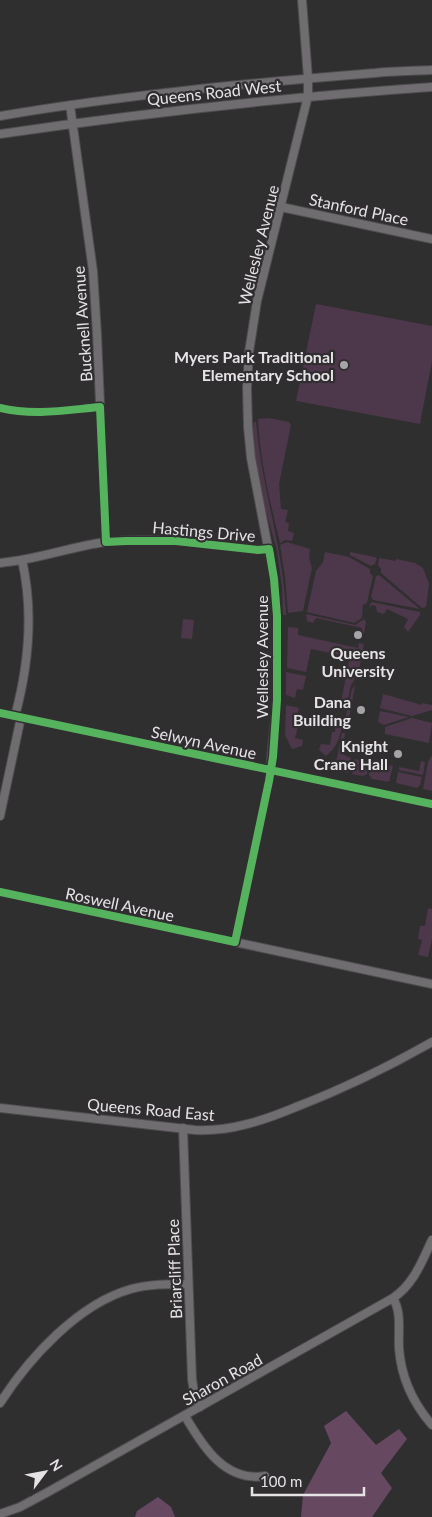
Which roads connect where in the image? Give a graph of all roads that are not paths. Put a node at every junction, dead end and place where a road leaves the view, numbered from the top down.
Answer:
1 (302, 0) edge
2 (432, 70) edge
3 (308, 78) junction
4 (432, 87) edge
5 (308, 96) junction
6 (70, 106) junction
7 (0, 116) edge
8 (72, 123) junction
9 (0, 134) edge
10 (281, 207) junction
11 (432, 239) edge
12 (100, 407) junction
13 (0, 408) edge
14 (106, 542) junction
15 (269, 549) junction
16 (22, 560) junction
17 (0, 563) edge
18 (0, 713) edge
19 (18, 717) junction
20 (271, 770) junction
21 (432, 804) edge
22 (0, 816) edge
23 (0, 892) edge
24 (235, 942) junction
25 (432, 984) edge
26 (432, 1042) edge
27 (0, 1108) edge
28 (183, 1128) junction
29 (432, 1240) edge
30 (188, 1284) junction
31 (393, 1298) junction
32 (0, 1403) edge
33 (200, 1407) junction
34 (185, 1416) junction
35 (432, 1425) edge
36 (266, 1476) dead end
37 (0, 1514) edge

1 - 3 street, Wellesley Avenue
2 - 3 street, Queens Road West
3 - 5 street, Wellesley Avenue
3 - 6 street, Queens Road West
4 - 5 street, Queens Road West
5 - 8 street, Queens Road West
5 - 10 street, Wellesley Avenue
6 - 7 street, Queens Road West
6 - 8 street, Bucknell Avenue
8 - 9 street, Queens Road West
8 - 12 street, Bucknell Avenue
10 - 11 street, Stanford Place
10 - 15 street, Wellesley Avenue
12 - 13 street
12 - 14 street, Bucknell Avenue
14 - 15 street, Hastings Drive
14 - 16 street, Hastings Drive
15 - 20 street, Wellesley Avenue
16 - 17 street, Hastings Drive
16 - 19 street
18 - 19 street, Selwyn Avenue
19 - 20 street, Selwyn Avenue
19 - 22 street
20 - 21 street, Selwyn Avenue
20 - 24 street, Wellesley Avenue
23 - 24 street, Roswell Avenue
24 - 25 street, Roswell Avenue
26 - 28 street, Queens Road East
27 - 28 street, Queens Road East
28 - 30 street, Briarcliff Place
29 - 31 street, Sharon Road
30 - 32 street
30 - 33 street, Briarcliff Place
31 - 33 street, Sharon Road
31 - 35 street
33 - 34 street, Sharon Road
34 - 36 street
34 - 37 street, Sharon Road

